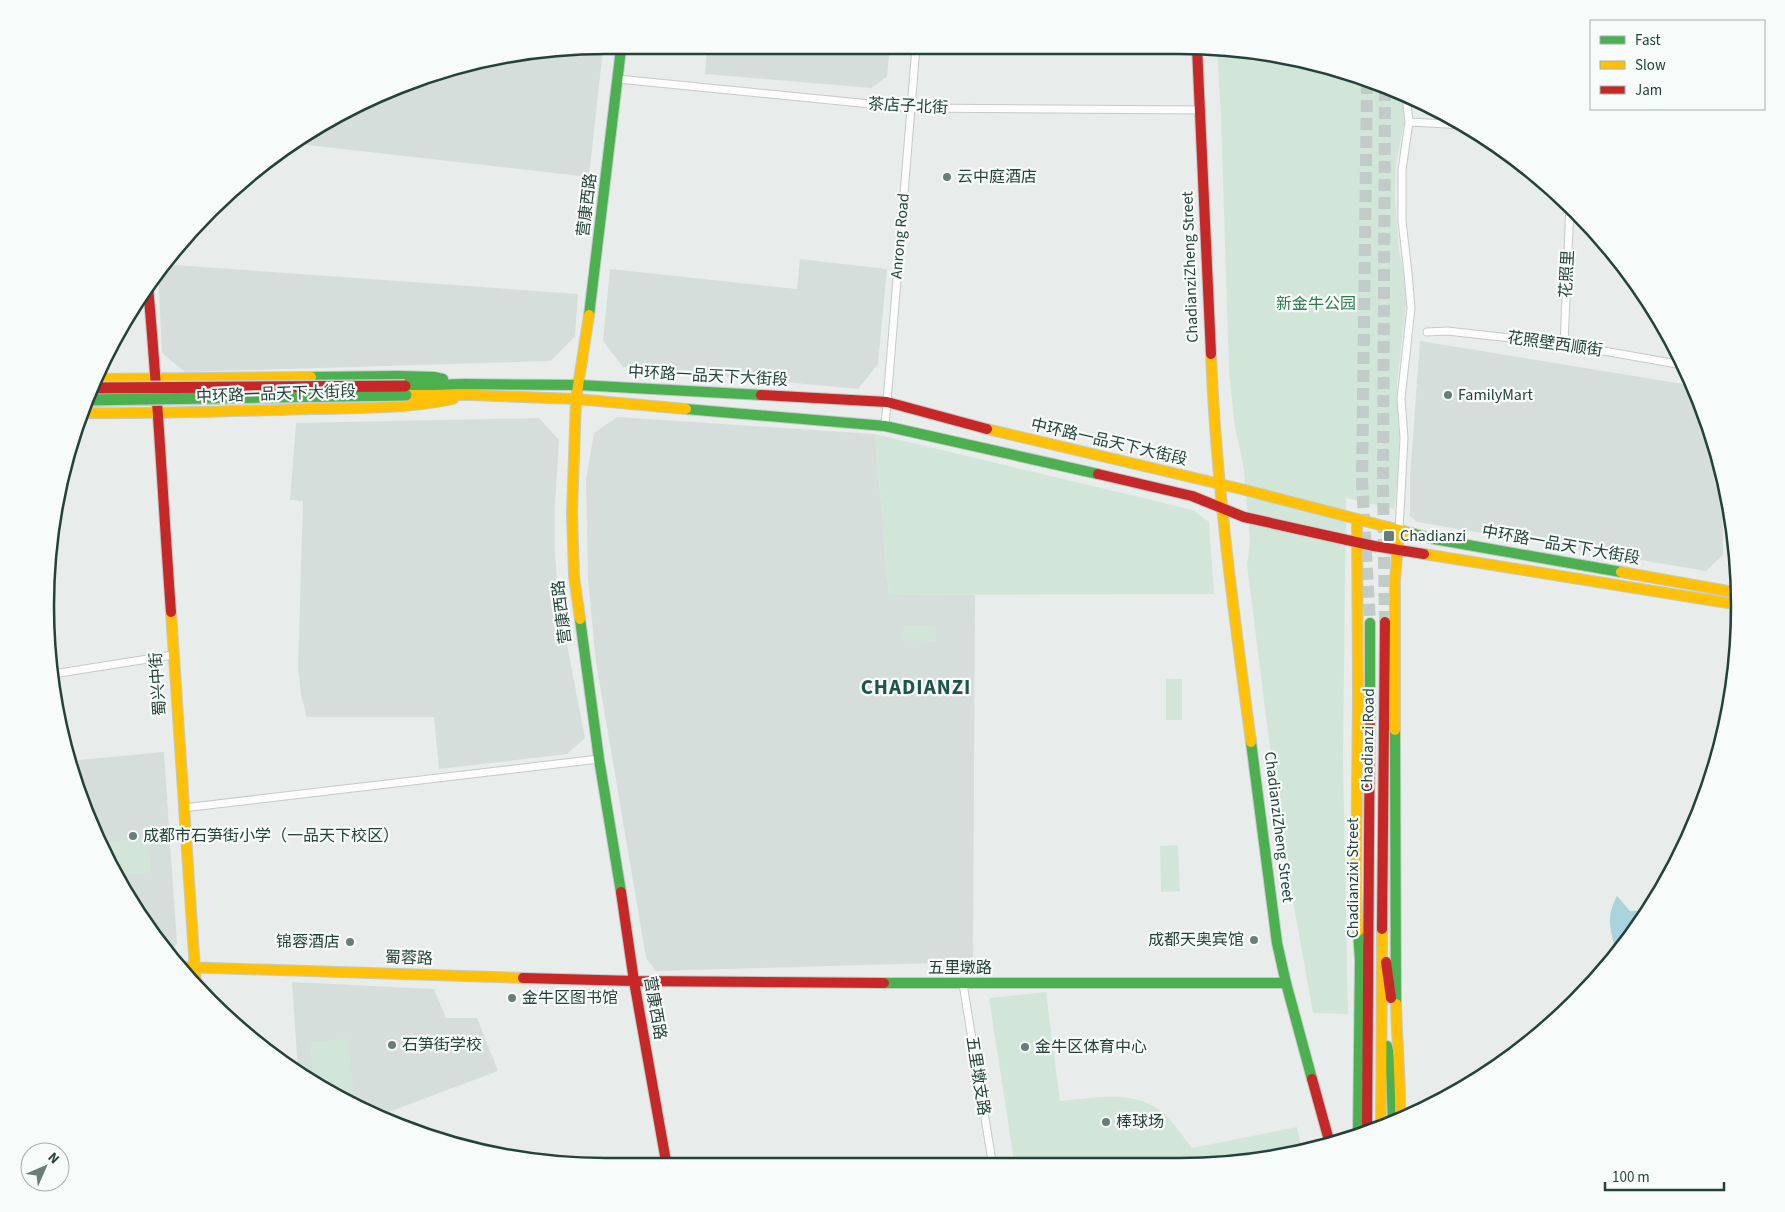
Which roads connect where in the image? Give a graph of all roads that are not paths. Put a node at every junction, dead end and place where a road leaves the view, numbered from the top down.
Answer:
1 (620, 54) edge
2 (915, 54) edge
3 (1197, 55) edge
4 (618, 79) junction
5 (1407, 104) edge
6 (911, 108) junction
7 (1200, 110) junction
8 (1409, 122) junction
9 (1448, 124) edge
10 (1570, 217) edge
11 (149, 296) edge
12 (1427, 332) dead end
13 (1564, 344) junction
14 (1675, 364) edge
15 (103, 379) edge
16 (157, 380) junction
17 (464, 384) junction
18 (579, 385) junction
19 (99, 388) edge
20 (406, 390) junction
21 (472, 395) junction
22 (576, 399) junction
23 (94, 400) edge
24 (887, 402) junction
25 (89, 413) edge
26 (157, 414) junction
27 (885, 426) junction
28 (1220, 485) junction
29 (1223, 509) junction
30 (1357, 519) junction
31 (1399, 530) junction
32 (1356, 541) junction
33 (1397, 550) junction
34 (1731, 598) edge
35 (1731, 598) edge
36 (1386, 622) tunnel mouth
37 (1370, 623) tunnel mouth
38 (173, 655) junction
39 (58, 673) edge
40 (599, 759) junction
41 (183, 808) junction
42 (1382, 925) junction
43 (189, 968) edge
44 (194, 968) junction
45 (195, 974) edge
46 (634, 981) junction
47 (1286, 983) junction
48 (963, 984) junction
49 (1382, 1022) junction
50 (1397, 1046) junction
51 (1400, 1111) edge
52 (1393, 1115) edge
53 (1381, 1120) edge
54 (1367, 1125) edge
55 (1358, 1129) edge
56 (1328, 1137) edge
57 (665, 1158) edge
58 (992, 1158) edge

1 - 4 main road, 营康西路
2 - 6 street, Anrong Road
3 - 7 main road, ChadianziZheng Street
4 - 6 street, 茶店子北街
4 - 18 main road, 营康西路
5 - 8 street
6 - 7 street, 茶店子北街
6 - 24 street, Anrong Road
7 - 28 main road, ChadianziZheng Street
8 - 9 street
8 - 31 street
10 - 13 street, 花照里
11 - 16 main road, 蜀兴中街
12 - 13 street, 花照壁西顺街
13 - 14 street, 花照壁西顺街
15 - 16 main road, 中环路一品天下大街段
16 - 17 main road, 中环路一品天下大街段
16 - 26 main road, 蜀兴中街
17 - 18 main road, 中环路一品天下大街段
17 - 20 main road, 中环路一品天下大街段
18 - 22 main road, 营康西路
18 - 24 main road, 中环路一品天下大街段
19 - 20 main road, bridge
20 - 21 main road, 中环路一品天下大街段
20 - 23 main road, bridge
21 - 22 main road, 中环路一品天下大街段
21 - 26 main road, 中环路一品天下大街段
22 - 27 main road, 中环路一品天下大街段
22 - 40 main road, 营康西路
24 - 27 street, Anrong Road
24 - 28 main road, 中环路一品天下大街段
25 - 26 main road, 中环路一品天下大街段
26 - 38 main road, 蜀兴中街
27 - 29 main road, 中环路一品天下大街段
28 - 29 main road, ChadianziZheng Street
28 - 30 main road, 中环路一品天下大街段
29 - 32 main road, 中环路一品天下大街段
29 - 47 main road, ChadianziZheng Street
30 - 31 main road, 中环路一品天下大街段
30 - 32 main road
31 - 33 main road
31 - 34 main road, 中环路一品天下大街段
32 - 33 main road, 中环路一品天下大街段
32 - 55 main road
33 - 35 main road, 中环路一品天下大街段
33 - 50 main road
36 - 42 main road, Chadianzi Road
37 - 54 main road, Chadianzixi Street
38 - 39 street
38 - 41 main road, 蜀兴中街
40 - 41 street
40 - 46 main road, 营康西路
41 - 44 main road, 蜀兴中街
42 - 49 main road, Chadianzi Road
42 - 50 main road
43 - 44 main road, 蜀蓉路
44 - 45 main road, 蜀兴中街
44 - 46 main road, 蜀蓉路
46 - 48 main road, 五里墩路
46 - 57 main road, 营康西路
47 - 48 main road, 五里墩路
47 - 56 main road, ChadianziZheng Street
48 - 58 street, 五里墩支路
49 - 52 main road
49 - 53 main road, Chadianzi Road
50 - 51 main road

